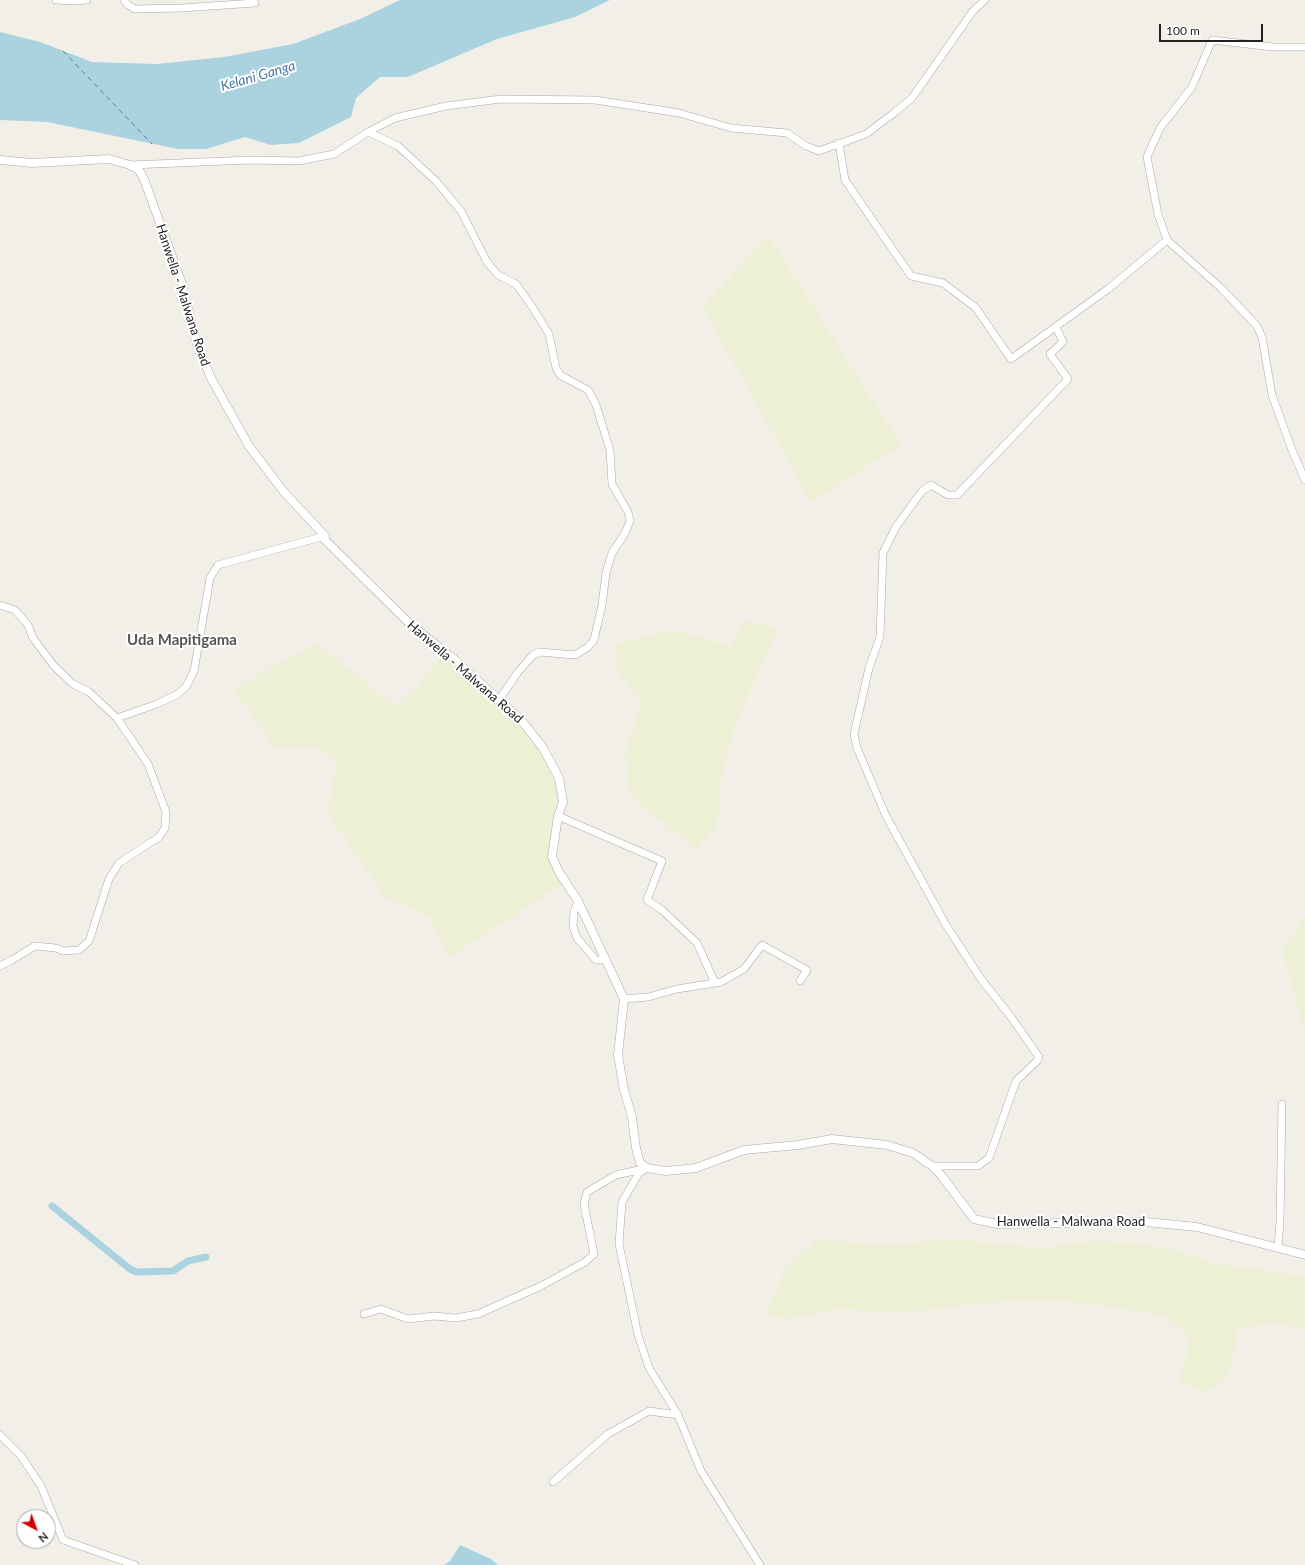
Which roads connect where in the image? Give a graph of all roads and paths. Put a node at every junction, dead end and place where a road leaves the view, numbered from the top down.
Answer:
1 (56, 0) edge
2 (87, 0) edge
3 (124, 0) edge
4 (985, 0) edge
5 (255, 3) dead end
6 (1305, 47) edge
7 (368, 132) junction
8 (839, 144) junction
9 (0, 160) edge
10 (130, 165) junction
11 (1167, 240) junction
12 (1056, 327) junction
13 (1305, 480) edge
14 (325, 536) junction
15 (0, 605) edge
16 (499, 700) junction
17 (116, 718) junction
18 (558, 816) junction
19 (578, 901) junction
20 (605, 960) junction
21 (0, 966) edge
22 (800, 981) dead end
23 (715, 983) junction
24 (624, 999) junction
25 (1282, 1104) dead end
26 (932, 1166) junction
27 (647, 1168) junction
28 (1278, 1248) junction
29 (1305, 1255) edge
30 (364, 1314) dead end
31 (678, 1415) junction
32 (0, 1435) edge
33 (553, 1482) dead end
34 (135, 1565) edge
35 (760, 1565) edge

1 - 2 street
3 - 5 street
4 - 8 street
6 - 11 street
7 - 8 street
7 - 10 street
7 - 16 street
8 - 12 street
9 - 10 street, Hanwella - Malwana Road
10 - 14 street, Hanwella - Malwana Road
11 - 12 street
11 - 13 street
12 - 26 street
14 - 16 street, Hanwella - Malwana Road
14 - 17 street
15 - 17 street
16 - 18 street, Hanwella - Malwana Road
17 - 21 street
18 - 19 street, Hanwella - Malwana Road
18 - 23 street
19 - 20 street, Hanwella - Malwana Road
19 - 20 street
20 - 24 street, Hanwella - Malwana Road
22 - 23 street
23 - 24 street
24 - 27 street
25 - 28 street
26 - 27 street, Hanwella - Malwana Road
26 - 28 street, Hanwella - Malwana Road
27 - 30 street
27 - 31 street
28 - 29 street, Hanwella - Malwana Road
31 - 33 street
31 - 35 street
32 - 34 street

